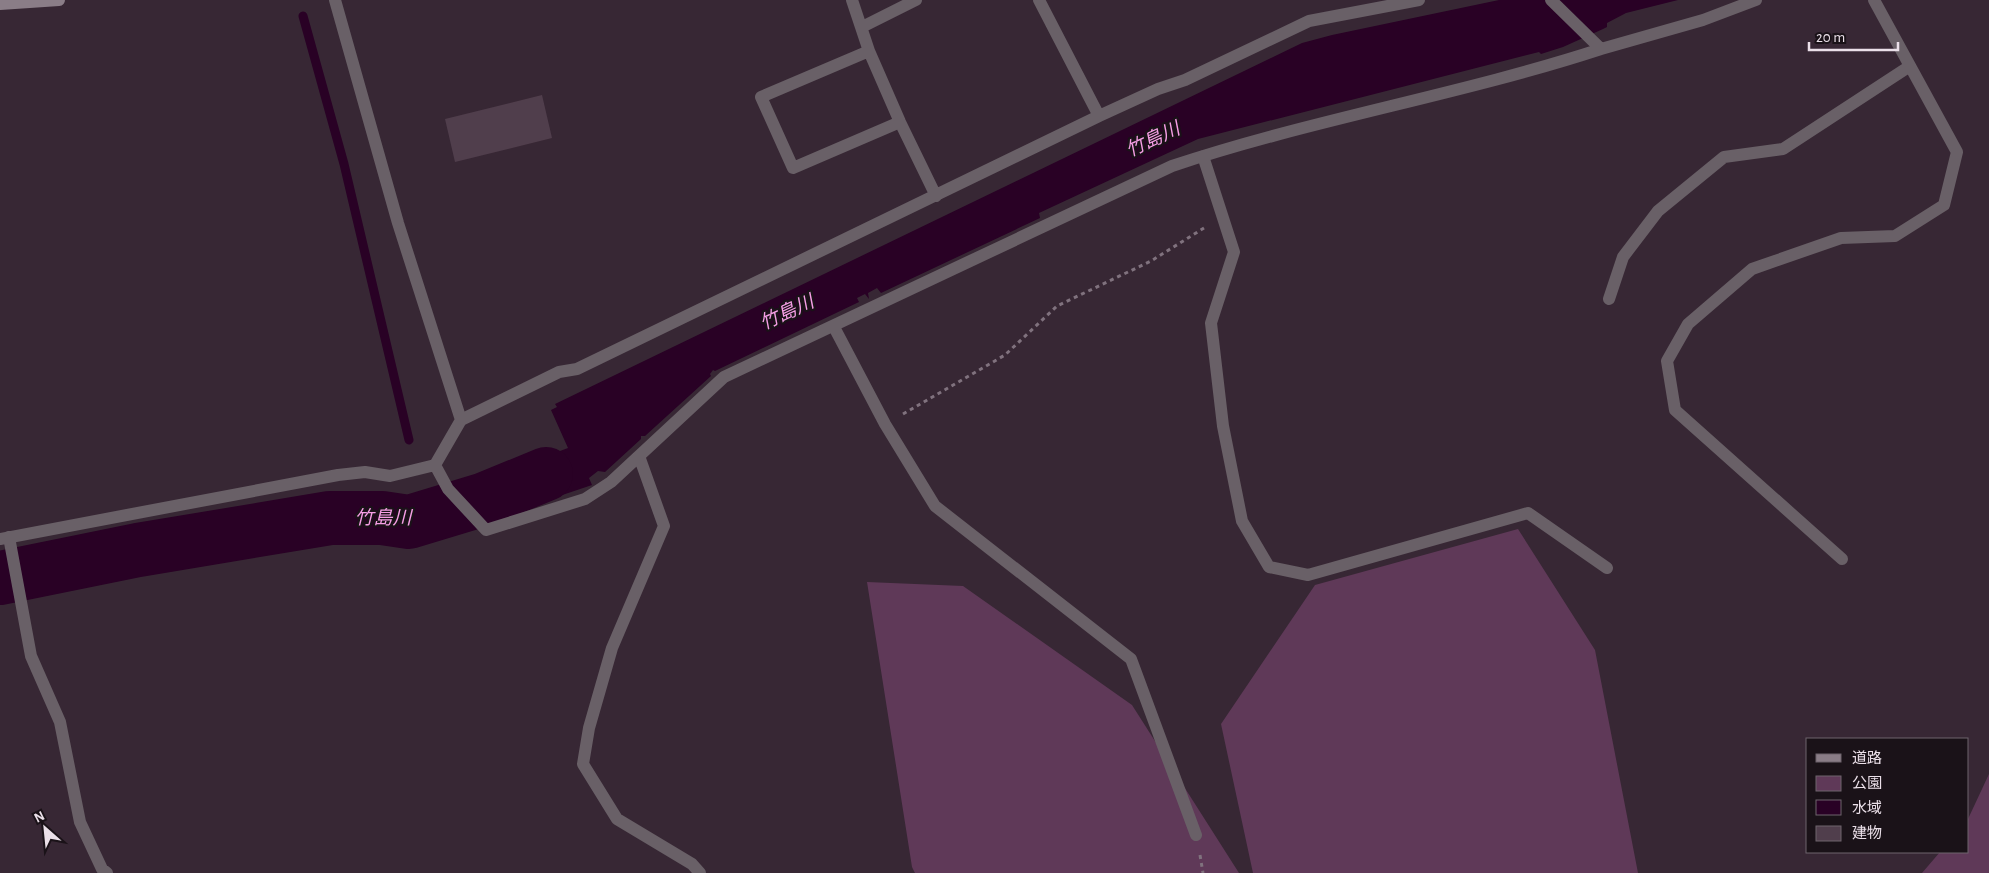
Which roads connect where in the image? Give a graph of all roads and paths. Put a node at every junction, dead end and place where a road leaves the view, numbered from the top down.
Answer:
1 (59, 0) edge
2 (335, 0) edge
3 (852, 0) edge
4 (916, 0) edge
5 (1039, 0) edge
6 (1420, 0) edge
7 (1551, 0) edge
8 (1756, 0) edge
9 (1874, 0) edge
10 (0, 4) edge
11 (862, 27) junction
12 (1598, 44) junction
13 (869, 51) junction
14 (1910, 66) junction
15 (1099, 116) junction
16 (900, 122) junction
17 (1203, 156) junction
18 (936, 196) junction
19 (1223, 216) junction
20 (1609, 300) dead end
21 (834, 327) junction
22 (461, 420) junction
23 (885, 424) junction
24 (640, 456) junction
25 (435, 465) junction
26 (4, 538) edge
27 (1842, 559) dead end
28 (1607, 568) dead end
29 (1196, 835) dead end
30 (107, 873) edge
31 (700, 873) edge

1 - 10 street
2 - 22 street
3 - 11 street
4 - 11 street
5 - 15 street
6 - 15 street
7 - 12 street
8 - 12 street
9 - 14 street
11 - 13 street
12 - 17 street
13 - 16 street
13 - 16 street
14 - 20 street
14 - 27 street
15 - 18 street
16 - 18 street
17 - 19 street
17 - 21 street
18 - 22 street
19 - 23 path
19 - 28 street
21 - 23 street
21 - 24 street
22 - 25 street
23 - 29 street
24 - 25 street
24 - 31 street
25 - 26 street
26 - 30 street

